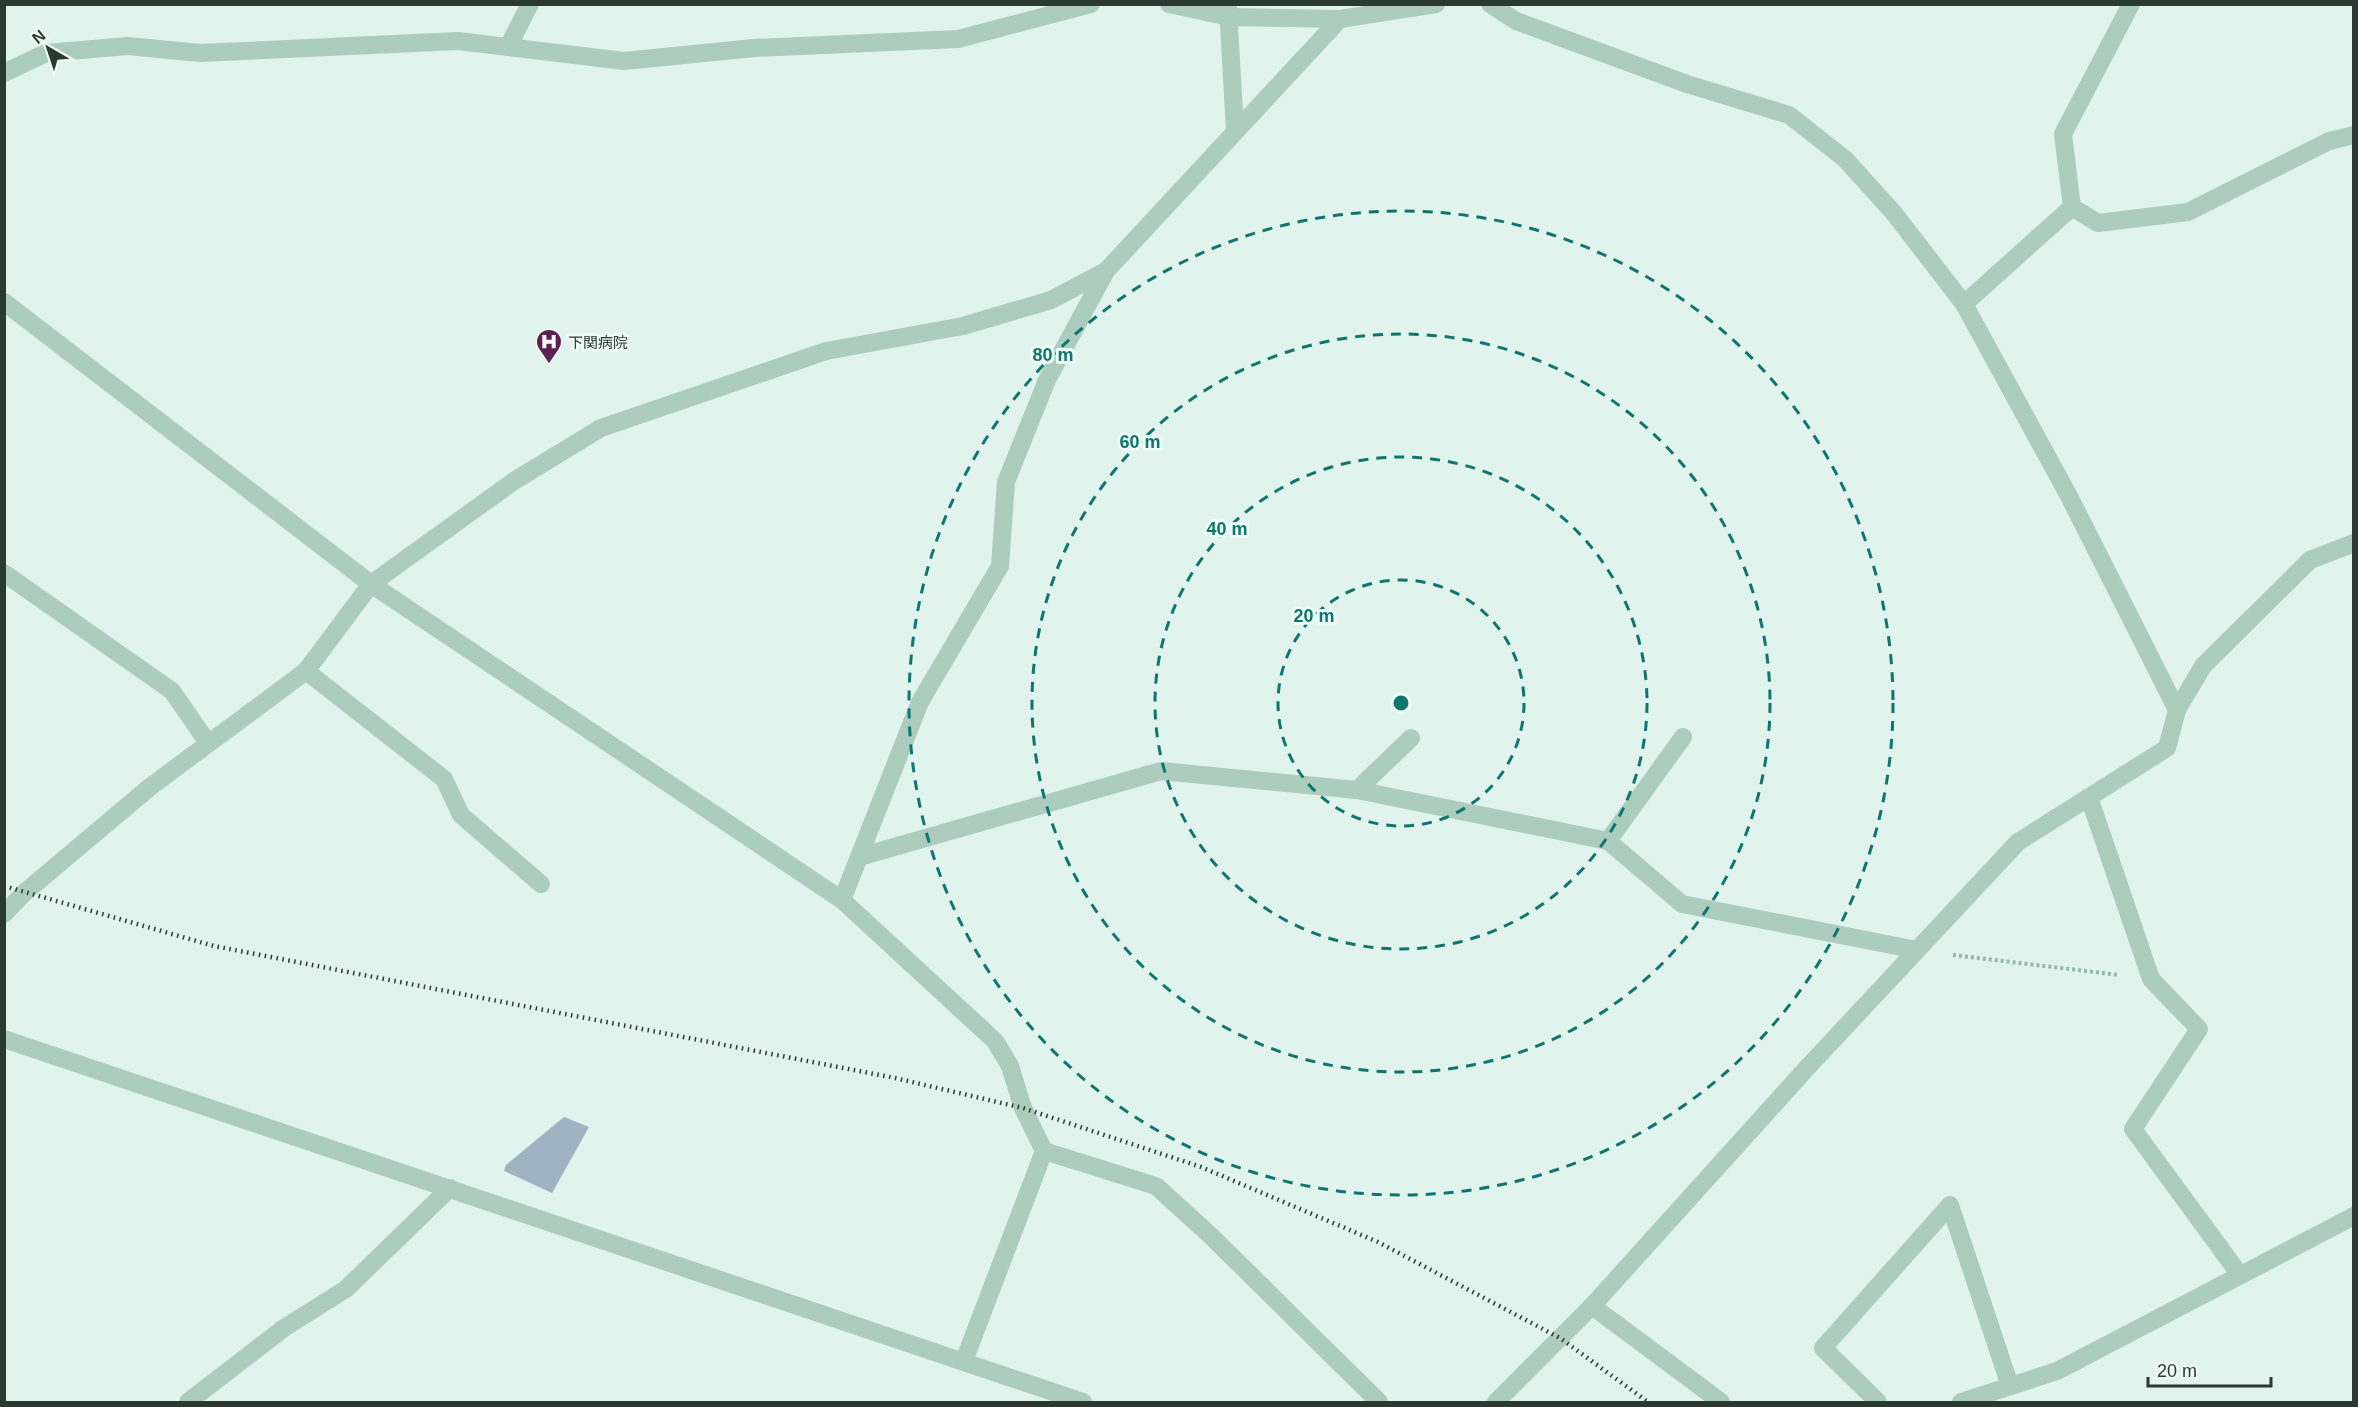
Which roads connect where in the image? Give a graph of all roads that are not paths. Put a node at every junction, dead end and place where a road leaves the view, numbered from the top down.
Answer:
1 (530, 4) edge
2 (1091, 4) edge
3 (1169, 4) edge
4 (1436, 4) edge
5 (1490, 4) edge
6 (2131, 4) edge
7 (1228, 11) edge
8 (1340, 20) junction
9 (508, 47) junction
10 (4, 73) edge
11 (1234, 131) junction
12 (2354, 135) edge
13 (2072, 207) junction
14 (1106, 271) junction
15 (4, 302) edge
16 (1964, 304) junction
17 (2354, 543) edge
18 (4, 573) edge
19 (370, 584) junction
20 (306, 671) junction
21 (2177, 710) junction
22 (1410, 738) dead end
23 (1683, 738) dead end
24 (208, 743) junction
25 (1357, 790) junction
26 (2089, 797) junction
27 (1608, 841) junction
28 (859, 857) junction
29 (541, 885) dead end
30 (842, 900) junction
31 (4, 914) edge
32 (1917, 950) junction
33 (4, 1039) edge
34 (1044, 1151) junction
35 (450, 1188) junction
36 (2354, 1216) edge
37 (2240, 1275) junction
38 (1592, 1306) junction
39 (964, 1361) junction
40 (2010, 1386) junction
41 (188, 1402) edge
42 (1083, 1402) edge
43 (1379, 1402) edge
44 (1496, 1402) edge
45 (1721, 1402) edge
46 (1878, 1402) edge
47 (1961, 1402) edge

1 - 9 street
2 - 9 street
3 - 7 street
4 - 8 street
5 - 16 street
6 - 13 street
7 - 8 street
7 - 11 street
8 - 11 street
9 - 10 street
11 - 14 street
12 - 13 street
13 - 16 street
14 - 19 street
14 - 28 street
15 - 19 street
16 - 21 street
17 - 21 street
18 - 24 street
19 - 20 street
19 - 30 street
20 - 24 street
20 - 29 street
21 - 26 street
22 - 25 street
23 - 27 street
24 - 31 street
25 - 27 street
25 - 28 street
26 - 32 street
26 - 37 street
27 - 32 street
28 - 30 street
30 - 34 street
32 - 38 street
33 - 35 street
34 - 39 street
34 - 43 street
35 - 39 street
35 - 41 street
36 - 37 street
37 - 40 street
38 - 44 street
38 - 45 street
39 - 42 street
40 - 46 street
40 - 47 street

